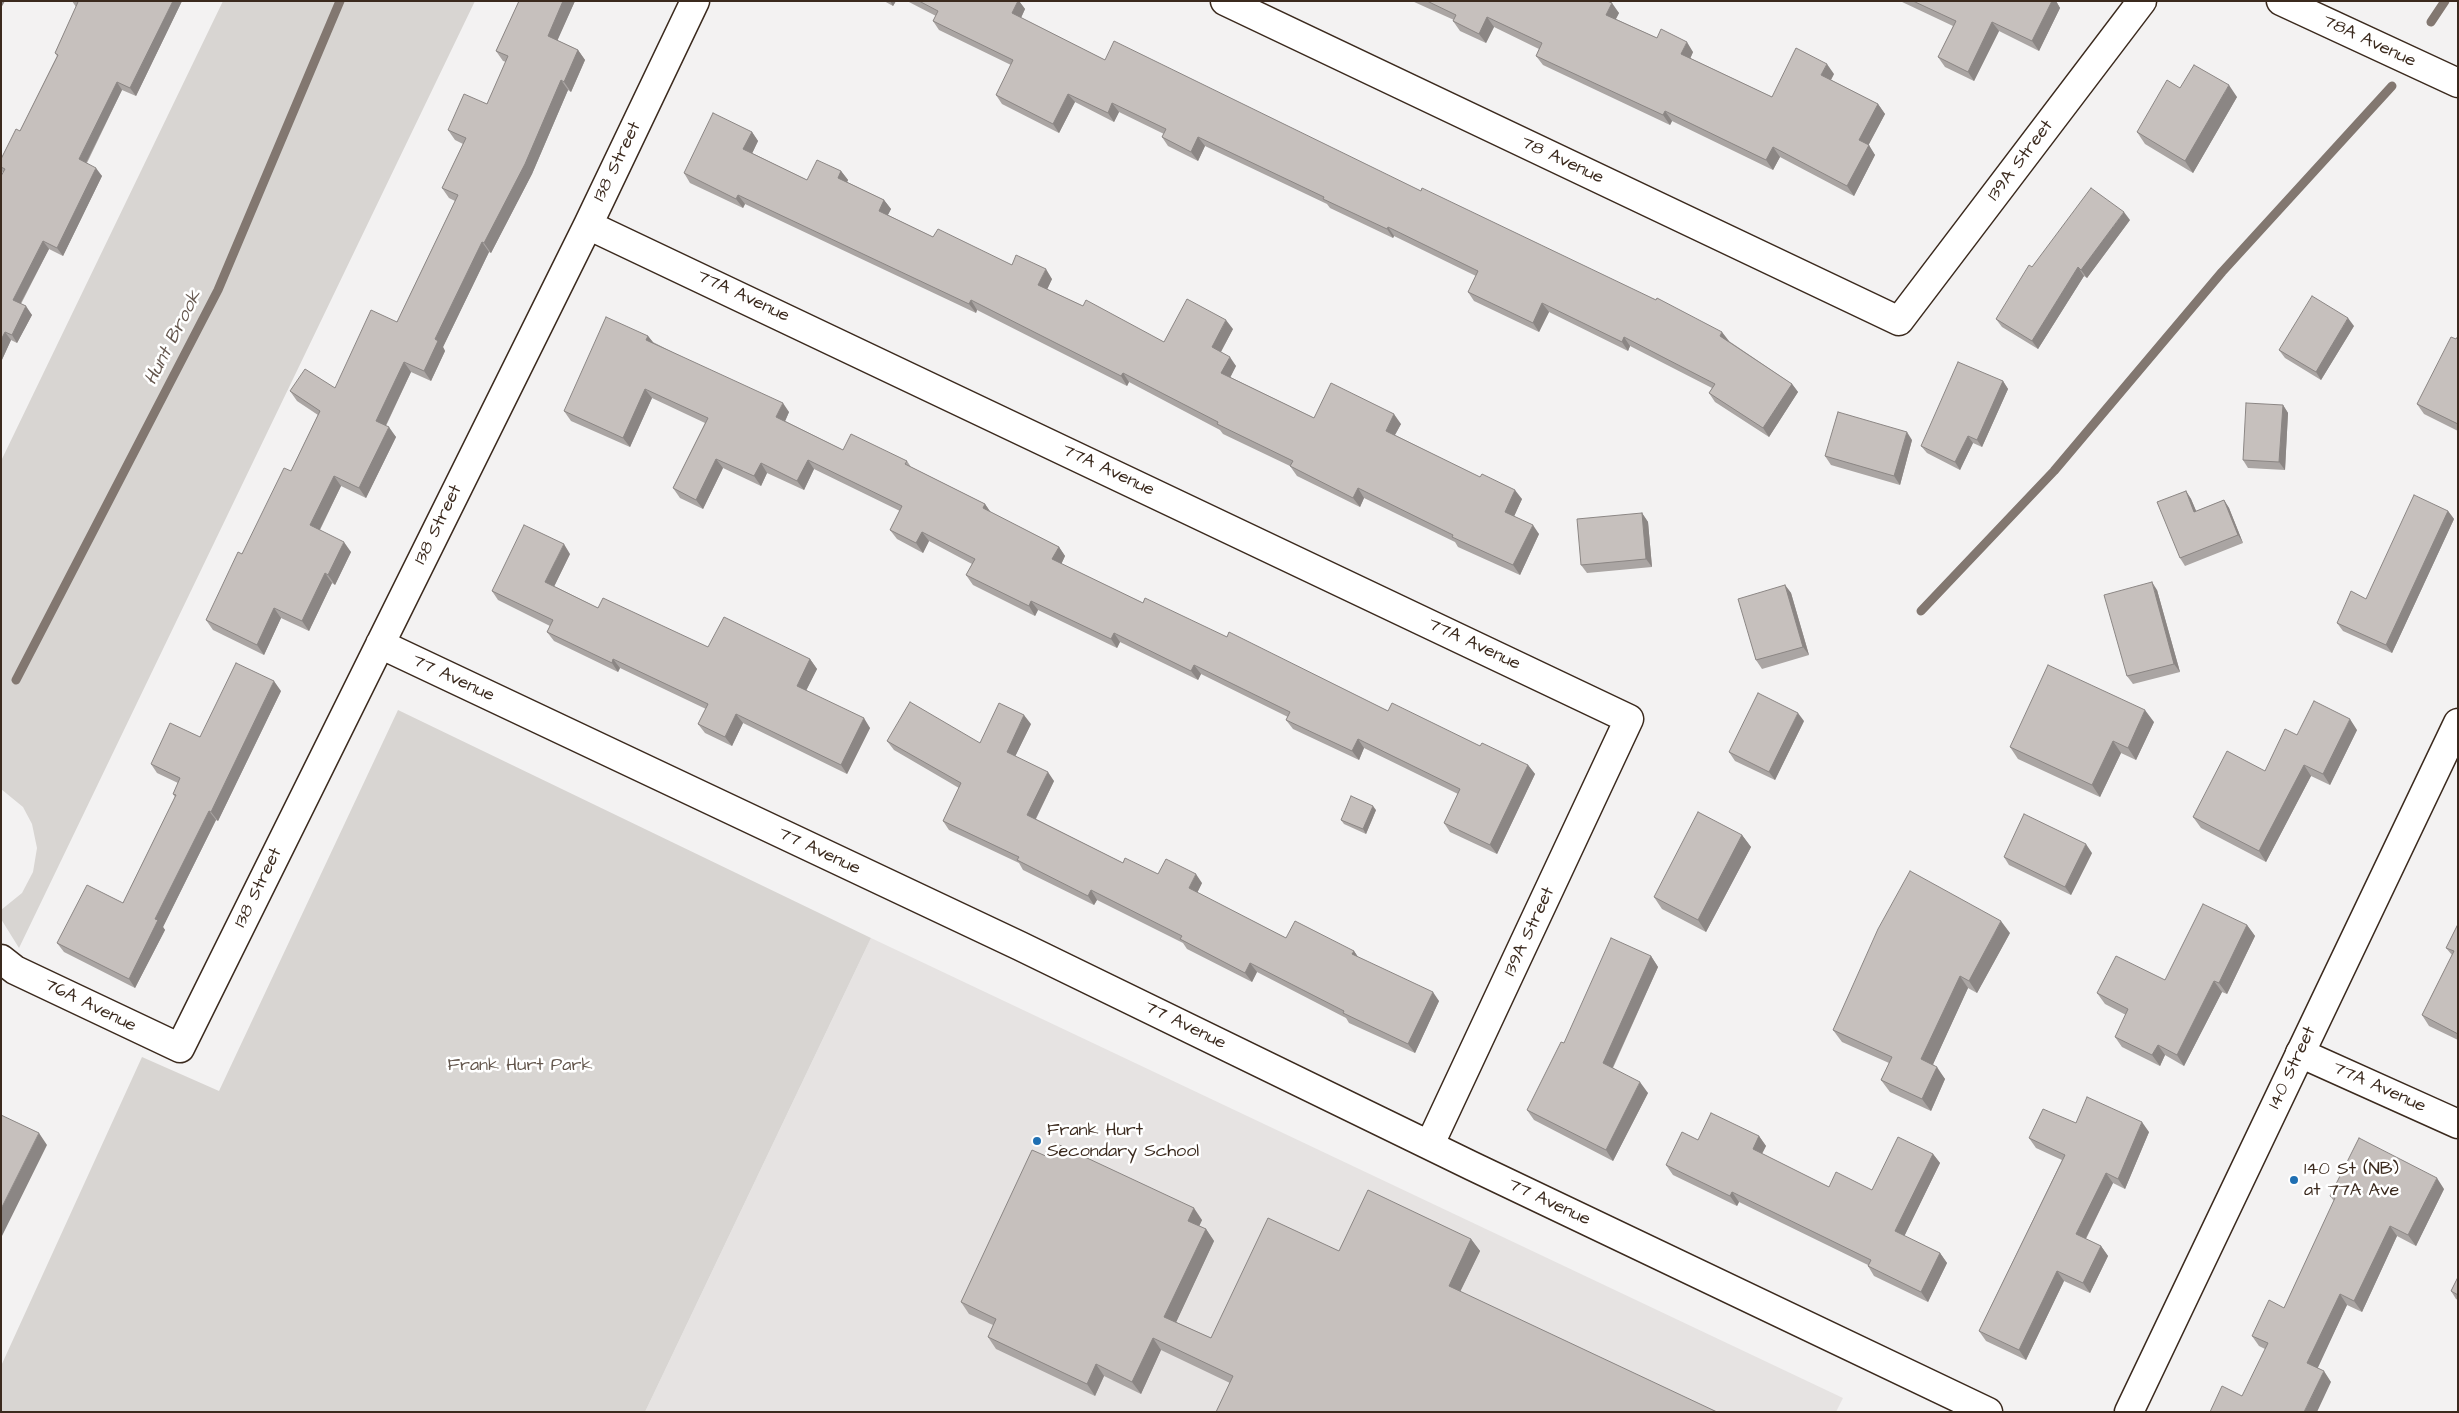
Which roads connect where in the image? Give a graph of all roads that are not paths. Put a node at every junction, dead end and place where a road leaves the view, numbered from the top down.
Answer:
1 (695, 1) edge
2 (1225, 1) edge
3 (2142, 1) edge
4 (2281, 1) edge
5 (2458, 84) edge
6 (588, 225) junction
7 (1899, 321) joint
8 (380, 644) junction
9 (1629, 719) joint
10 (2458, 723) edge
11 (1, 959) edge
12 (180, 1048) joint
13 (2300, 1053) junction
14 (2458, 1124) edge
15 (1430, 1144) junction
16 (1988, 1412) edge
17 (2129, 1412) edge

1 - 6 street, 138 Street
2 - 7 street, 78 Avenue
3 - 7 street, 139A Street
4 - 5 street, 78A Avenue
6 - 8 street, 138 Street
6 - 9 street, 77A Avenue
8 - 12 street, 138 Street
8 - 15 street, 77 Avenue
9 - 15 street, 139A Street
10 - 13 street, 140 Street
11 - 12 street, 76A Avenue
13 - 14 street, 77A Avenue
13 - 17 street, 140 Street
15 - 16 street, 77 Avenue

